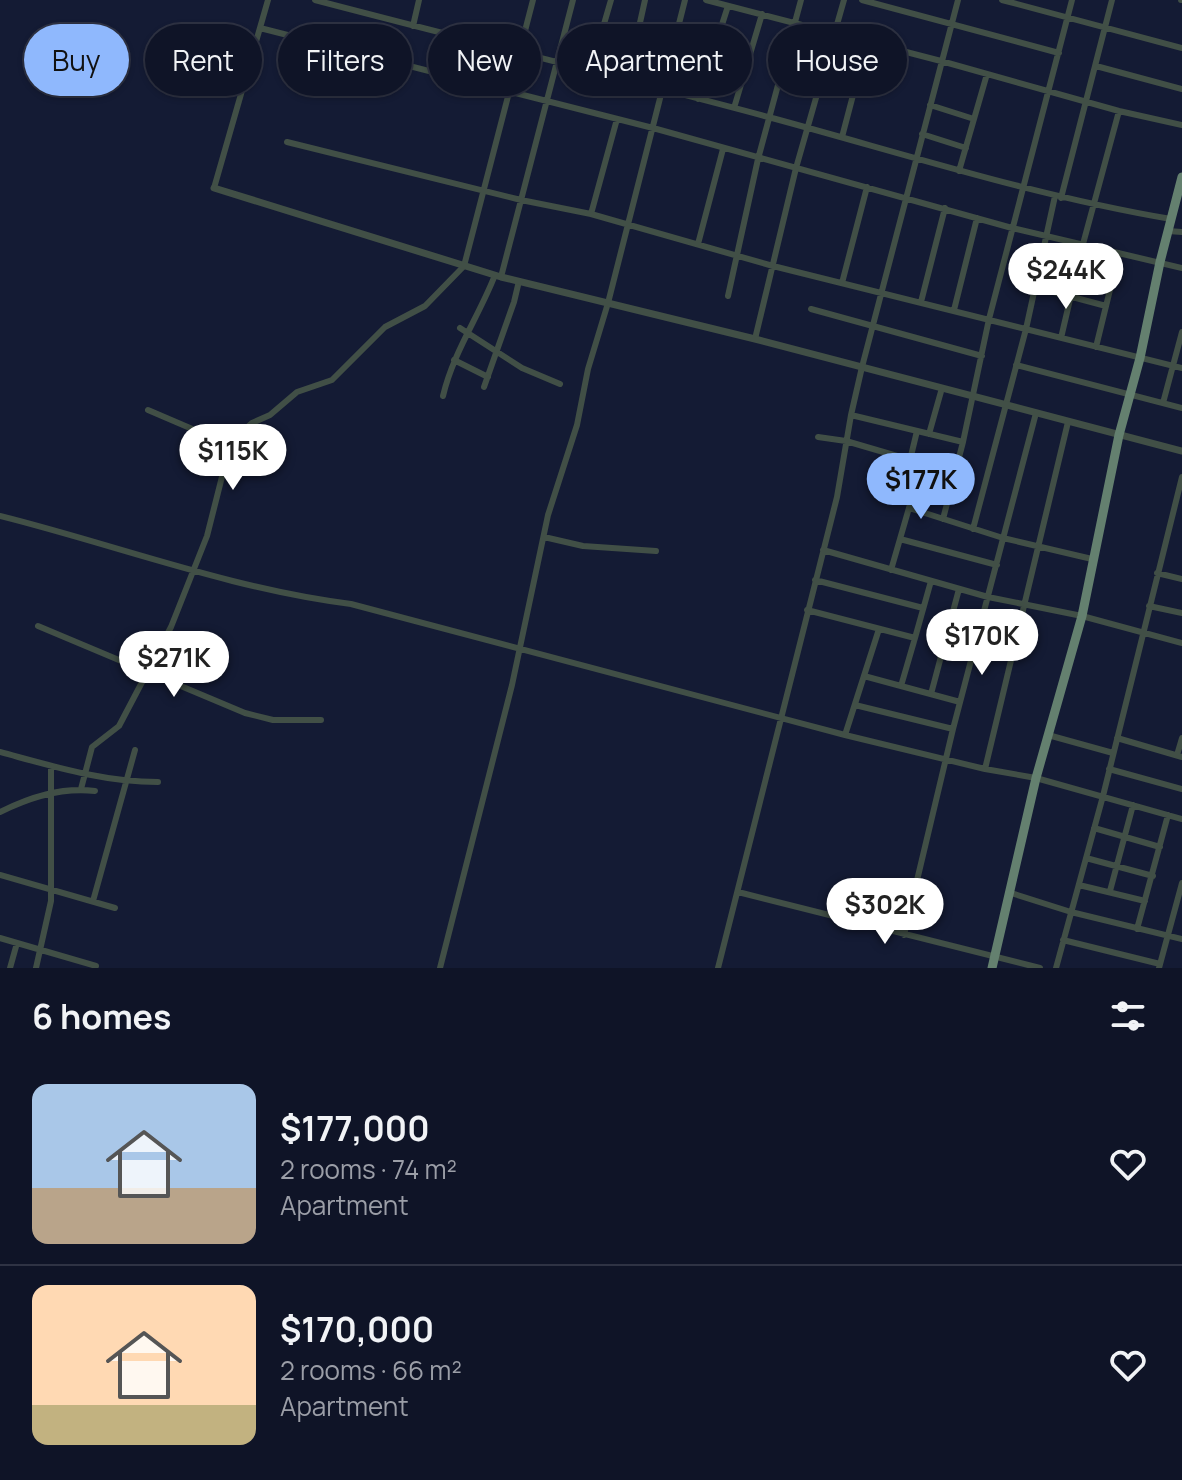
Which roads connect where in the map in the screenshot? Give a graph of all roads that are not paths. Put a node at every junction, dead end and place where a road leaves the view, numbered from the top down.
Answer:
1 (268, 0) edge
2 (315, 0) edge
3 (419, 0) edge
4 (533, 0) edge
5 (573, 0) edge
6 (611, 0) edge
7 (645, 0) edge
8 (685, 0) edge
9 (706, 0) edge
10 (801, 0) edge
11 (844, 0) edge
12 (862, 0) edge
13 (958, 0) edge
14 (1002, 0) edge
15 (1072, 0) edge
16 (1112, 0) edge
17 (728, 6) junction
18 (762, 14) junction
19 (1068, 18) junction
20 (795, 23) junction
21 (261, 24) edge
22 (527, 24) edge
23 (567, 24) edge
24 (604, 24) edge
25 (640, 24) edge
26 (679, 24) edge
27 (799, 24) edge
28 (837, 24) edge
29 (951, 25) junction
30 (413, 26) junction
31 (1105, 28) junction
32 (262, 29) edge
33 (428, 30) edge
34 (1182, 48) edge
35 (907, 52) edge
36 (1059, 53) junction
37 (541, 60) edge
38 (941, 61) junction
39 (557, 64) joint
40 (1096, 66) junction
41 (428, 71) edge
42 (987, 74) junction
43 (1182, 89) edge
44 (1049, 92) junction
45 (240, 96) edge
46 (508, 96) edge
47 (524, 96) edge
48 (661, 96) edge
49 (686, 96) edge
50 (816, 96) edge
51 (853, 96) edge
52 (698, 99) junction
53 (547, 102) junction
54 (1086, 102) junction
55 (930, 105) junction
56 (734, 108) junction
57 (1119, 111) junction
58 (769, 118) junction
59 (617, 119) junction
60 (974, 119) junction
61 (1182, 125) edge
62 (653, 128) junction
63 (807, 128) junction
64 (922, 134) junction
65 (842, 137) junction
66 (287, 142) dead end
67 (966, 148) junction
68 (723, 149) junction
69 (758, 159) junction
70 (915, 160) junction
71 (796, 168) junction
72 (959, 171) junction
73 (1181, 184) edge
74 (867, 187) junction
75 (214, 188) joint
76 (1022, 189) junction
77 (483, 191) junction
78 (905, 197) junction
79 (1058, 197) junction
80 (521, 200) junction
81 (1093, 206) junction
82 (945, 208) junction
83 (591, 214) junction
84 (977, 218) junction
85 (1171, 219) junction
86 (628, 224) junction
87 (1012, 228) junction
88 (1168, 231) junction
89 (1182, 232) edge
90 (1046, 236) junction
91 (698, 244) junction
92 (1083, 244) junction
93 (1119, 253) junction
94 (736, 255) junction
95 (1160, 262) junction
96 (464, 266) junction
97 (773, 266) junction
98 (1182, 268) edge
99 (498, 276) junction
100 (519, 281) junction
101 (842, 283) junction
102 (1035, 287) junction
103 (883, 292) junction
104 (728, 296) dead end
105 (1070, 297) junction
106 (921, 302) junction
107 (608, 303) junction
108 (1106, 306) junction
109 (811, 309) dead end
110 (954, 310) junction
111 (989, 319) junction
112 (873, 326) junction
113 (460, 328) dead end
114 (1026, 329) junction
115 (1182, 332) edge
116 (469, 333) junction
117 (1061, 338) junction
118 (755, 339) junction
119 (1096, 347) junction
120 (497, 353) junction
121 (982, 356) junction
122 (1140, 358) junction
123 (454, 360) junction
124 (1016, 365) junction
125 (1173, 365) junction
126 (862, 367) junction
127 (1182, 368) edge
128 (488, 377) junction
129 (560, 384) dead end
130 (484, 387) dead end
131 (942, 388) junction
132 (1130, 395) junction
133 (443, 396) dead end
134 (974, 397) junction
135 (1163, 403) junction
136 (1006, 405) junction
137 (1182, 408) edge
138 (148, 410) dead end
139 (1036, 413) junction
140 (851, 415) junction
141 (1068, 422) junction
142 (917, 431) junction
143 (929, 434) junction
144 (1119, 435) junction
145 (818, 437) dead end
146 (846, 441) junction
147 (963, 442) junction
148 (232, 446) junction
149 (1182, 451) edge
150 (910, 460) junction
151 (922, 463) junction
152 (955, 473) junction
153 (1182, 477) edge
154 (1180, 495) edge
155 (909, 508) junction
156 (0, 516) edge
157 (943, 519) junction
158 (973, 529) junction
159 (544, 537) junction
160 (1003, 538) junction
161 (900, 539) junction
162 (1039, 546) junction
163 (823, 550) junction
164 (656, 551) dead end
165 (1092, 559) junction
166 (997, 565) junction
167 (194, 570) junction
168 (891, 570) junction
169 (1157, 573) junction
170 (1182, 579) edge
171 (815, 580) junction
172 (931, 581) junction
173 (959, 589) junction
174 (988, 597) junction
175 (1024, 606) junction
176 (1149, 606) junction
177 (923, 608) junction
178 (807, 610) junction
179 (1182, 613) edge
180 (1082, 616) junction
181 (38, 626) dead end
182 (879, 629) junction
183 (1142, 632) junction
184 (915, 638) junction
185 (1182, 643) edge
186 (519, 649) junction
187 (149, 672) junction
188 (864, 676) junction
189 (901, 686) junction
190 (931, 694) junction
191 (960, 702) junction
192 (855, 705) junction
193 (781, 717) junction
194 (321, 720) dead end
195 (953, 729) junction
196 (845, 735) junction
197 (1048, 735) junction
198 (1117, 738) junction
199 (1182, 738) edge
200 (135, 750) dead end
201 (0, 752) edge
202 (1113, 753) junction
203 (1180, 756) edge
204 (945, 760) junction
205 (51, 766) junction
206 (985, 769) junction
207 (1109, 769) junction
208 (84, 774) junction
209 (1036, 778) junction
210 (126, 782) junction
211 (158, 782) dead end
212 (81, 789) junction
213 (1182, 789) edge
214 (95, 791) dead end
215 (52, 792) junction
216 (1103, 796) junction
217 (1133, 805) junction
218 (0, 812) edge
219 (1168, 815) junction
220 (1182, 819) edge
221 (1094, 828) junction
222 (1125, 837) junction
223 (1160, 847) junction
224 (1086, 858) junction
225 (1116, 866) junction
226 (0, 875) edge
227 (1153, 876) junction
228 (1182, 883) edge
229 (1079, 885) junction
230 (51, 890) junction
231 (1110, 891) junction
232 (738, 892) junction
233 (1011, 893) junction
234 (93, 901) junction
235 (1145, 901) junction
236 (115, 908) dead end
237 (1071, 912) junction
238 (1137, 929) junction
239 (904, 935) junction
240 (1169, 935) junction
241 (0, 938) edge
242 (1182, 939) edge
243 (1063, 940) junction
244 (17, 943) junction
245 (41, 950) junction
246 (995, 955) junction
247 (96, 966) dead end
248 (1160, 966) edge
249 (10, 968) edge
250 (36, 968) edge
251 (440, 968) edge
252 (718, 968) edge
253 (992, 968) edge
254 (1040, 968) edge
255 (1056, 968) edge

1 - 21 street
2 - 30 street
3 - 30 street
4 - 22 street
5 - 23 street
6 - 24 street
7 - 25 street
8 - 26 street
9 - 17 street
10 - 20 street
11 - 28 street
12 - 29 street
13 - 29 street
14 - 19 street
15 - 19 street
16 - 31 street
17 - 18 street
17 - 52 street
18 - 20 street
18 - 56 street
19 - 31 street
19 - 36 street
20 - 27 street
20 - 58 street
29 - 36 street
29 - 38 street
30 - 33 street
31 - 34 street
31 - 40 street
32 - 41 street
35 - 38 street
36 - 44 street
37 - 39 street
38 - 42 street
38 - 55 street
39 - 53 street
40 - 43 street
40 - 54 street
42 - 44 street
42 - 60 street
44 - 54 street
44 - 76 street
45 - 75 street
46 - 77 street
47 - 53 street
48 - 62 street
49 - 52 street
50 - 63 street
51 - 65 street
52 - 56 street
53 - 59 street
53 - 80 street
54 - 57 street
54 - 79 street
55 - 60 street
55 - 64 street
56 - 58 street
57 - 61 street
57 - 81 street
58 - 63 street
58 - 69 street
59 - 62 street
59 - 83 street
60 - 67 street
62 - 68 street
62 - 86 street
63 - 65 street
63 - 71 street
64 - 67 street
64 - 70 street
65 - 70 street
66 - 77 street
67 - 72 street
68 - 69 street
68 - 91 street
69 - 71 street
69 - 94 street
70 - 72 street
70 - 78 street
71 - 74 street
71 - 97 street
72 - 76 street
73 - 85 main road
74 - 78 street
74 - 101 street
75 - 96 street
76 - 79 street
76 - 87 street
77 - 80 street
77 - 96 street
78 - 82 street
78 - 103 street
79 - 81 street
79 - 90 street
80 - 83 street
80 - 99 street
81 - 85 street
81 - 92 street
82 - 84 street
82 - 106 street
83 - 86 street
84 - 87 street
84 - 110 street
85 - 88 main road
86 - 91 street
86 - 107 street
87 - 90 street
87 - 111 street
88 - 89 street
88 - 95 main road
90 - 92 street
90 - 102 street
91 - 94 street
92 - 93 street
92 - 105 street
93 - 95 street
93 - 108 street
94 - 97 street
94 - 104 street
95 - 98 street
95 - 122 main road
96 - 99 street
96 - 148 street
97 - 101 street
97 - 118 street
99 - 100 street
99 - 116 street
100 - 107 street
100 - 120 street
101 - 103 street
102 - 105 street
102 - 114 street
103 - 106 street
103 - 112 street
105 - 108 street
105 - 117 street
106 - 110 street
107 - 118 street
107 - 159 street
108 - 119 street
109 - 112 street
110 - 111 street
111 - 114 street
111 - 121 street
112 - 121 street
112 - 126 street
113 - 116 street
114 - 117 street
114 - 124 street
115 - 125 street
116 - 120 street
116 - 123 street
117 - 119 street
118 - 126 street
119 - 122 street
120 - 128 street
120 - 129 street
121 - 134 street
122 - 125 street
122 - 132 main road
123 - 128 street
123 - 133 street
124 - 132 street
124 - 136 street
125 - 127 street
125 - 135 street
126 - 131 street
126 - 140 street
128 - 130 street
131 - 134 street
131 - 143 street
132 - 135 street
132 - 144 main road
134 - 136 street
134 - 147 street
135 - 137 street
136 - 139 street
136 - 158 street
138 - 148 street
139 - 141 street
139 - 160 street
140 - 142 street
140 - 146 street
141 - 144 street
141 - 162 street
142 - 143 street
142 - 150 street
143 - 147 street
144 - 149 street
144 - 165 main road
145 - 146 street
146 - 150 street
146 - 163 street
147 - 152 street
148 - 167 street
150 - 151 street
151 - 152 street
151 - 155 street
152 - 157 street
153 - 154 street
154 - 169 street
155 - 157 street
155 - 161 street
156 - 167 street
157 - 158 street
158 - 160 street
159 - 164 street
159 - 186 street
160 - 162 street
160 - 166 street
161 - 166 street
161 - 168 street
162 - 165 street
162 - 175 street
163 - 168 street
163 - 171 street
165 - 180 main road
166 - 174 street
167 - 186 street
167 - 187 street
168 - 172 street
169 - 170 street
169 - 176 street
171 - 177 street
171 - 178 street
172 - 173 street
172 - 177 street
173 - 174 street
173 - 190 street
174 - 175 street
174 - 191 street
175 - 180 street
175 - 206 street
176 - 179 street
176 - 183 street
177 - 184 street
178 - 182 street
178 - 193 street
180 - 183 street
180 - 197 main road
181 - 187 street
182 - 184 street
182 - 188 street
183 - 185 street
183 - 198 street
184 - 189 street
186 - 193 street
186 - 251 street
187 - 194 street
187 - 208 street
188 - 189 street
188 - 192 street
189 - 190 street
190 - 191 street
191 - 195 street
192 - 195 street
192 - 196 street
193 - 196 street
193 - 232 street
195 - 204 street
196 - 204 street
197 - 202 street
197 - 209 main road
198 - 202 street
198 - 203 street
199 - 203 street
200 - 210 street
201 - 205 street
202 - 207 street
204 - 206 street
204 - 239 street
205 - 208 street
205 - 215 street
206 - 209 street
207 - 213 street
207 - 216 street
208 - 210 street
208 - 212 street
209 - 216 street
209 - 233 main road
210 - 211 street
210 - 234 street
212 - 214 street
212 - 215 street
215 - 218 street
215 - 230 street
216 - 217 street
216 - 221 street
217 - 219 street
217 - 222 street
219 - 220 street
219 - 223 street
221 - 222 street
221 - 224 street
222 - 223 street
222 - 225 street
223 - 227 street
224 - 225 street
224 - 229 street
225 - 227 street
225 - 231 street
226 - 230 street
227 - 235 street
228 - 240 street
229 - 231 street
229 - 237 street
230 - 234 street
230 - 245 street
231 - 235 street
232 - 239 street
232 - 252 street
233 - 237 street
233 - 246 main road
234 - 236 street
235 - 238 street
237 - 238 street
237 - 243 street
238 - 240 street
239 - 246 street
240 - 242 street
240 - 248 street
241 - 244 street
243 - 248 street
243 - 255 street
244 - 245 street
244 - 249 street
245 - 247 street
245 - 250 street
246 - 253 main road
246 - 254 street

